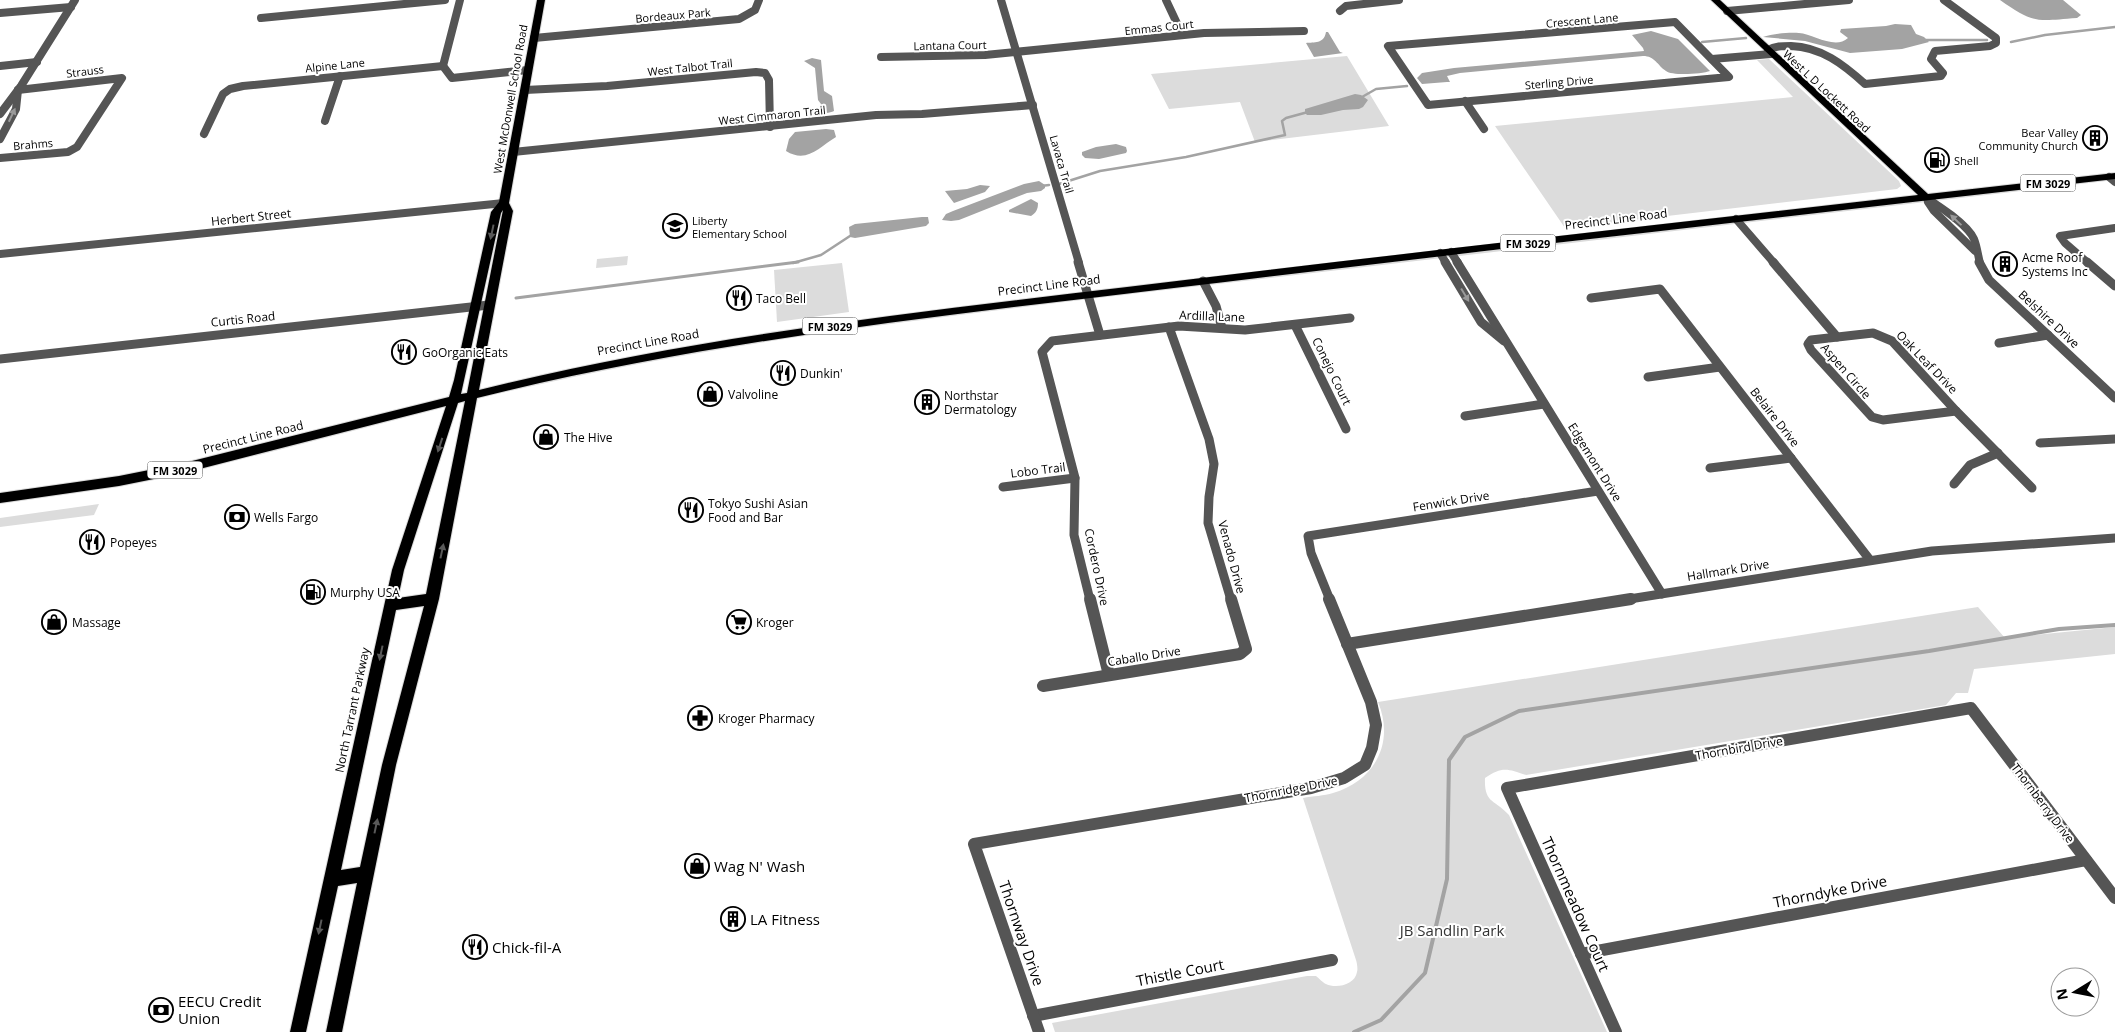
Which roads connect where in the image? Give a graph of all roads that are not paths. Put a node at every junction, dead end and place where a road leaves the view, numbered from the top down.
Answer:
1 (74, 0) edge
2 (445, 0) edge
3 (460, 0) edge
4 (541, 0) edge
5 (759, 0) edge
6 (1001, 0) edge
7 (1166, 0) edge
8 (1399, 0) edge
9 (1715, 0) edge
10 (1849, 0) edge
11 (1944, 0) edge
12 (70, 7) junction
13 (1340, 11) dead end
14 (1727, 11) junction
15 (0, 13) edge
16 (261, 18) dead end
17 (1304, 31) dead end
18 (1182, 34) junction
19 (535, 35) junction
20 (1388, 46) joint
21 (1768, 51) junction
22 (1018, 52) junction
23 (1706, 53) junction
24 (881, 57) dead end
25 (1712, 59) junction
26 (37, 62) junction
27 (0, 66) edge
28 (443, 66) junction
29 (528, 70) junction
30 (340, 76) junction
31 (18, 90) junction
32 (524, 93) junction
33 (1466, 101) junction
34 (1033, 105) junction
35 (0, 114) edge
36 (325, 121) dead end
37 (770, 126) junction
38 (1484, 129) dead end
39 (204, 134) dead end
40 (0, 138) edge
41 (68, 152) joint
42 (513, 152) junction
43 (0, 158) edge
44 (2113, 178) edge
45 (1925, 197) junction
46 (504, 203) junction
47 (1736, 219) junction
48 (2115, 228) edge
49 (1452, 252) junction
50 (1440, 253) junction
51 (0, 254) edge
52 (1203, 281) junction
53 (2115, 286) edge
54 (1088, 295) junction
55 (1590, 298) dead end
56 (488, 305) junction
57 (476, 306) junction
58 (1350, 318) dead end
59 (1295, 325) junction
60 (1169, 327) junction
61 (1222, 328) junction
62 (1100, 336) junction
63 (2048, 336) junction
64 (1837, 337) junction
65 (1506, 343) junction
66 (1999, 343) dead end
67 (1045, 346) joint
68 (0, 359) edge
69 (1720, 367) junction
70 (1648, 377) dead end
71 (472, 394) junction
72 (2115, 398) edge
73 (454, 399) junction
74 (1544, 404) junction
75 (1956, 411) junction
76 (1465, 416) dead end
77 (1346, 429) dead end
78 (2115, 439) edge
79 (2040, 444) dead end
80 (1998, 453) junction
81 (1791, 458) junction
82 (1710, 468) dead end
83 (1075, 478) junction
84 (1954, 484) dead end
85 (1003, 487) dead end
86 (2032, 488) dead end
87 (1598, 491) junction
88 (0, 498) edge
89 (1308, 536) joint
90 (2115, 538) edge
91 (1870, 560) junction
92 (1662, 594) junction
93 (432, 599) junction
94 (391, 605) junction
95 (1347, 644) junction
96 (1246, 648) joint
97 (1110, 675) junction
98 (1043, 686) dead end
99 (1971, 708) joint
100 (1507, 788) joint
101 (974, 844) joint
102 (2086, 860) junction
103 (366, 874) junction
104 (331, 879) junction
105 (2115, 898) edge
106 (1581, 954) junction
107 (1332, 960) dead end
108 (1033, 1016) junction
109 (298, 1032) edge
110 (334, 1032) edge
111 (1038, 1032) edge
112 (1616, 1032) edge

1 - 12 street
2 - 16 street
3 - 28 street
4 - 19 main road, West McDonwell School Road
5 - 19 street, Bordeaux Park
6 - 22 street, Lavaca Trail
7 - 18 street
8 - 13 street
9 - 14 main road, West L D Lockett Road
10 - 14 street
11 - 21 street
12 - 15 street
12 - 26 street
14 - 21 main road, West L D Lockett Road
17 - 18 street, Emmas Court
18 - 22 street, Emmas Court
19 - 29 main road, West McDonwell School Road
20 - 23 street, Crescent Lane
20 - 33 street, Sterling Drive
21 - 23 street
21 - 25 street
21 - 45 main road, West L D Lockett Road
22 - 24 street, Lantana Court
22 - 34 street, Lavaca Trail
23 - 25 street, Sterling Drive
25 - 33 street, Sterling Drive
26 - 27 street
26 - 31 street
28 - 29 street
28 - 30 street, Alpine Lane
29 - 32 main road, West McDonwell School Road
30 - 36 street
30 - 39 street, Alpine Lane
31 - 35 street
40 -> 31 street
31 - 41 street, Strauss
32 - 37 street, West Talbot Trail
32 - 42 main road, West McDonwell School Road
33 - 38 street
34 - 37 street, West Cimmaron Trail
34 - 54 street, Lavaca Trail
37 - 42 street, West Cimmaron Trail
41 - 43 street, Brahms
42 - 46 main road, West McDonwell School Road
44 - 45 main road, Precinct Line Road / FM 3029
45 - 47 main road, Precinct Line Road / FM 3029
45 - 63 street, Belshire Drive
46 - 51 street, Herbert Street
46 - 56 main road, West McDonwell School Road
46 -> 57 main road, West McDonwell School Road
47 - 49 main road, Precinct Line Road / FM 3029
47 - 64 street
48 - 53 street
49 - 50 main road, Precinct Line Road / FM 3029
49 - 65 street, Edgemont Drive
50 - 52 main road, Precinct Line Road / FM 3029
50 -> 65 street, Edgemont Drive
52 - 54 main road, Precinct Line Road / FM 3029
52 - 61 street
54 - 62 street, Lavaca Trail
54 - 71 main road, Precinct Line Road / FM 3029
55 - 69 street, Belaire Drive
56 - 57 street, Curtis Road
56 - 71 main road, West McDonwell School Road
57 - 68 street, Curtis Road
57 - 73 main road, West McDonwell School Road
58 - 59 street, Ardilla Lane
59 - 61 street, Ardilla Lane
59 - 77 street, Conejo Court
60 - 61 street, Ardilla Lane
60 - 62 street, Ardilla Lane
60 - 96 street, Venado Drive
62 - 67 street, Ardilla Lane
63 - 66 street
63 - 72 street, Belshire Drive
64 - 75 street, Oak Leaf Drive
64 - 75 street, Aspen Circle
65 - 74 street, Edgemont Drive
67 - 83 street, Cordero Drive
69 - 70 street
69 - 81 street, Belaire Drive
71 - 73 main road, Precinct Line Road / FM 3029
93 -> 71 main road
73 - 88 main road, Precinct Line Road / FM 3029
73 -> 94 main road, North Tarrant Parkway
74 - 76 street
74 - 87 street, Edgemont Drive
75 - 80 street, Oak Leaf Drive
78 - 79 street
80 - 84 street
80 - 86 street, Oak Leaf Drive
81 - 82 street
81 - 91 street, Belaire Drive
83 - 85 street, Lobo Trail
83 - 97 street, Cordero Drive
87 - 89 street, Fenwick Drive
87 - 92 street, Edgemont Drive
89 - 95 street, Thornridge Drive
90 - 91 street, Hallmark Drive
91 - 92 street, Hallmark Drive
92 - 95 street, Hallmark Drive
93 - 94 main road
103 -> 93 main road
94 -> 104 main road, North Tarrant Parkway
95 - 101 street, Thornridge Drive
96 - 97 street, Caballo Drive
97 - 98 street, Caballo Drive
99 - 100 street, Thornbird Drive
99 - 102 street, Thornberry Drive
100 - 106 street, Thornmeadow Court
101 - 108 street, Thornway Drive
102 - 105 street, Thornberry Drive
102 - 106 street, Thorndyke Drive
103 - 104 main road
103 - 110 main road
104 -> 109 main road, North Tarrant Parkway
106 - 112 street, Thornmeadow Court
107 - 108 street, Thistle Court
108 - 111 street, Thornway Drive

